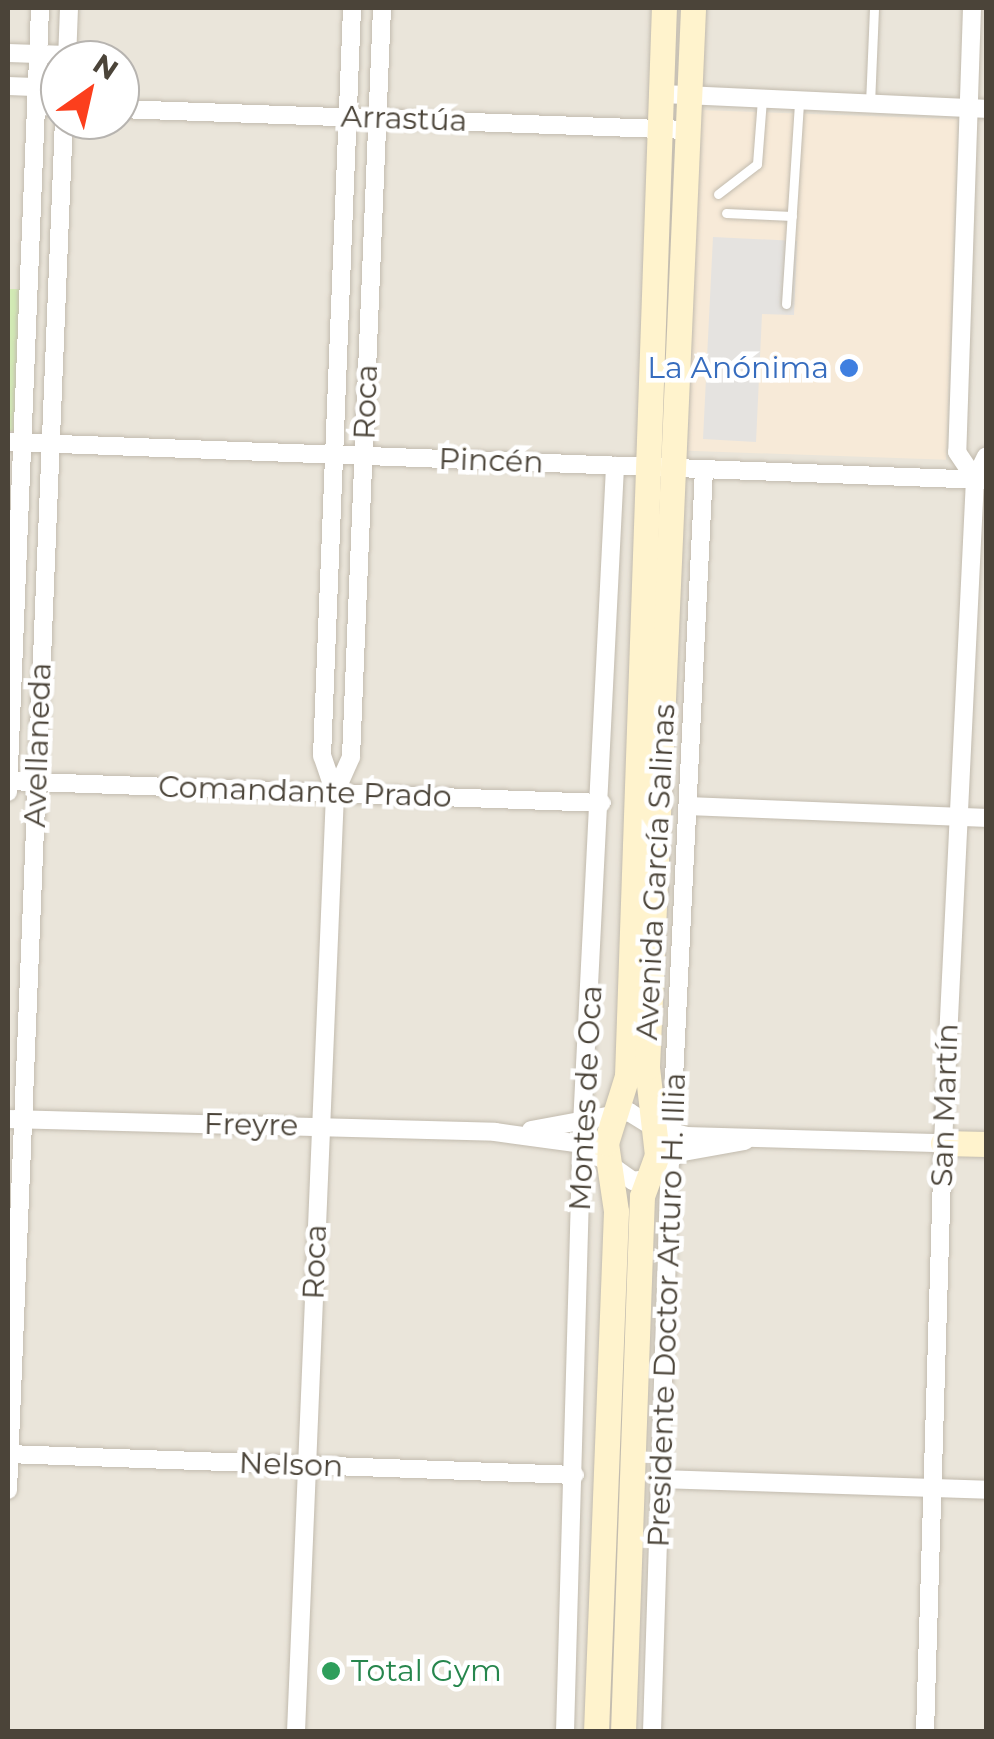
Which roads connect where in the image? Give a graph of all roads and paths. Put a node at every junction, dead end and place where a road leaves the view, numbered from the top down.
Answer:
1 (40, 8) edge
2 (69, 8) edge
3 (352, 8) edge
4 (382, 8) edge
5 (664, 8) edge
6 (693, 8) edge
7 (874, 8) edge
8 (972, 8) edge
9 (68, 40) edge
10 (8, 52) edge
11 (38, 54) junction
12 (8, 86) edge
13 (662, 94) junction
14 (40, 96) edge
15 (689, 96) junction
16 (36, 97) junction
17 (40, 99) edge
18 (762, 99) junction
19 (799, 101) junction
20 (870, 104) junction
21 (978, 109) edge
22 (140, 110) edge
23 (348, 117) junction
24 (378, 118) junction
25 (660, 128) junction
26 (688, 130) junction
27 (63, 140) edge
28 (718, 194) dead end
29 (726, 213) dead end
30 (792, 216) junction
31 (786, 304) dead end
32 (15, 442) edge
33 (51, 444) junction
34 (334, 454) junction
35 (364, 456) junction
36 (986, 456) edge
37 (615, 466) junction
38 (646, 466) junction
39 (674, 468) junction
40 (704, 469) junction
41 (981, 480) edge
42 (8, 781) edge
43 (37, 782) junction
44 (8, 792) edge
45 (335, 793) junction
46 (602, 802) junction
47 (690, 806) junction
48 (959, 816) junction
49 (986, 818) edge
50 (617, 1114) junction
51 (15, 1119) edge
52 (320, 1127) junction
53 (663, 1131) junction
54 (582, 1135) junction
55 (746, 1141) junction
56 (943, 1143) junction
57 (986, 1144) edge
58 (670, 1160) junction
59 (610, 1165) junction
60 (646, 1180) junction
61 (8, 1454) edge
62 (307, 1465) junction
63 (575, 1475) junction
64 (662, 1479) junction
65 (932, 1487) junction
66 (8, 1490) edge
67 (986, 1490) edge
68 (296, 1732) edge
69 (564, 1732) edge
70 (596, 1732) edge
71 (623, 1732) edge
72 (652, 1732) edge
73 (925, 1732) edge

1 - 11 street, Avellaneda
2 - 9 street
3 - 23 street, Roca
4 - 24 street, Roca
5 - 13 main road, Avenida García Salinas
6 - 15 main road, Avenida García Salinas
7 - 20 lane
8 - 21 street, San Martín
10 - 11 street
11 - 16 street, Avellaneda
12 - 16 street
13 - 15 street
13 - 25 main road, Avenida García Salinas
14 - 16 street
15 - 18 street
15 - 26 main road, Avenida García Salinas
16 - 17 street
16 - 32 street, Avellaneda
18 - 19 street
18 - 28 lane
19 - 20 street
19 - 30 lane
20 - 21 street
21 - 41 street, San Martín
22 - 23 street, Arrastúa
23 - 24 street, Arrastúa
23 - 34 street, Roca
24 - 25 street, Arrastúa
24 - 35 street, Roca
25 - 26 street, Arrastúa
25 - 38 main road, Avenida García Salinas
26 - 39 main road, Avenida García Salinas
27 - 33 street, Avellaneda
29 - 30 lane
30 - 31 lane
32 - 33 street, Pincén
32 - 42 street, Avellaneda
33 - 34 street, Pincén
33 - 43 street, Avellaneda
34 - 35 street, Pincén
34 - 45 street, Roca
35 - 37 street, Pincén
35 - 45 street, Roca
36 - 41 street, San Martín
37 - 38 street, Pincén
37 - 46 street, Montes de Oca
38 - 39 street, Pincén
38 - 50 main road, Avenida García Salinas
39 - 40 street, Pincén
39 - 53 main road, Avenida García Salinas
40 - 41 street, Pincén
40 - 47 street, Presidente Doctor Arturo H. Illia
41 - 48 street, San Martín
42 - 43 street, Comandante Prado
42 - 44 street, Avellaneda
43 - 45 street, Comandante Prado
43 - 51 street, Avellaneda
45 - 46 street, Comandante Prado
45 - 52 street, Roca
46 - 54 street, Montes de Oca
47 - 48 street
47 - 53 street, Presidente Doctor Arturo H. Illia
48 - 49 street
48 - 56 street, San Martín
50 - 53 street
50 - 54 street, Freyre
50 - 59 main road, Avenida García Salinas
51 - 52 street, Freyre
51 - 61 street, Avellaneda
52 - 54 street, Freyre
52 - 62 street, Roca
53 - 55 street
53 - 58 street, Presidente Doctor Arturo H. Illia
53 - 60 main road, Avenida García Salinas
54 - 59 street
54 - 63 street, Montes de Oca
55 - 56 street
55 - 58 street
56 - 57 main road
56 - 65 street, San Martín
58 - 60 street
58 - 64 street, Presidente Doctor Arturo H. Illia
59 - 60 street
59 - 70 main road, Avenida García Salinas
60 - 71 main road, Avenida García Salinas
61 - 62 street, Nelson
61 - 66 street, Avellaneda
62 - 63 street, Nelson
62 - 68 street, Roca
63 - 69 street, Montes de Oca
64 - 65 street
64 - 72 street, Presidente Doctor Arturo H. Illia
65 - 67 street
65 - 73 street, San Martín

